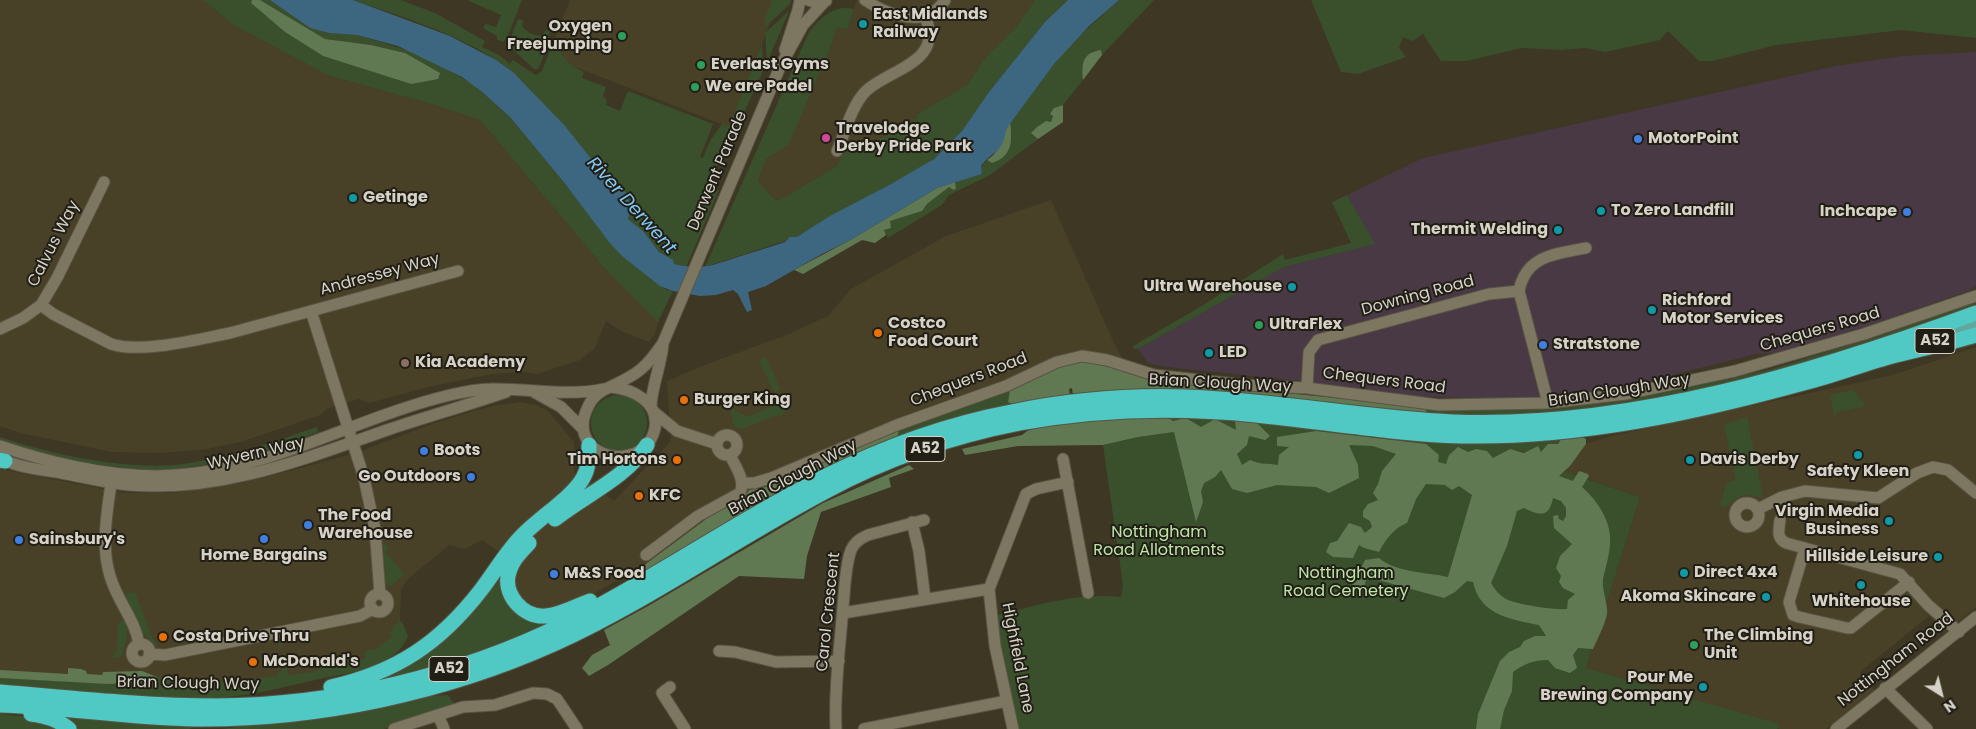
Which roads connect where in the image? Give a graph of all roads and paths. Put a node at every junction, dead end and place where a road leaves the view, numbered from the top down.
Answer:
1 (800, 0) edge
2 (808, 0) edge
3 (863, 0) edge
4 (945, 0) edge
5 (826, 1) edge
6 (924, 17) junction
7 (780, 66) junction
8 (837, 151) dead end
9 (104, 182) dead end
10 (1586, 248) dead end
11 (458, 271) dead end
12 (1519, 291) junction
13 (1976, 296) edge
14 (41, 305) junction
15 (311, 311) junction
16 (1976, 313) edge
17 (1976, 327) edge
18 (0, 329) edge
19 (1976, 335) edge
20 (664, 340) junction
21 (1894, 356) junction
22 (607, 388) junction
23 (1307, 388) junction
24 (511, 390) junction
25 (534, 391) junction
26 (1548, 403) junction
27 (653, 409) junction
28 (582, 428) junction
29 (348, 429) junction
30 (678, 431) junction
31 (353, 443) junction
32 (648, 443) junction
33 (717, 444) junction
34 (589, 445) junction
35 (730, 455) junction
36 (1, 456) edge
37 (1063, 458) dead end
38 (112, 478) junction
39 (1068, 482) junction
40 (742, 483) junction
41 (1976, 493) edge
42 (1758, 509) dead end
43 (1780, 520) dead end
44 (1805, 548) junction
45 (646, 555) dead end
46 (656, 573) junction
47 (1909, 582) junction
48 (989, 589) junction
49 (1088, 593) dead end
50 (925, 600) junction
51 (843, 613) junction
52 (1976, 617) edge
53 (1959, 632) junction
54 (719, 651) dead end
55 (838, 662) junction
56 (670, 687) dead end
57 (1885, 688) junction
58 (0, 692) edge
59 (1007, 701) junction
60 (0, 705) edge
61 (244, 705) junction
62 (0, 711) edge
63 (293, 714) junction
64 (438, 715) junction
65 (69, 729) edge
66 (215, 729) edge
67 (394, 729) edge
68 (444, 729) edge
69 (577, 729) edge
70 (685, 729) edge
71 (836, 729) edge
72 (864, 729) edge
73 (1013, 729) edge
74 (1836, 729) edge
75 (1926, 729) edge

1 - 7 street, Derwent Parade
2 - 5 street
3 - 6 street
4 - 6 street
5 - 7 street, Derwent Parade
6 - 8 street
7 - 20 street, Derwent Parade
9 - 14 street, Calvus Way
10 - 12 street
11 - 15 street, Andressey Way
12 - 23 street, Downing Road
12 - 26 street
13 - 26 street, Chequers Road
14 - 15 street, Andressey Way
14 - 18 street, Calvus Way
15 - 29 street, Andressey Way
16 - 46 highway, Brian Clough Way / A52
17 - 21 main road, Brian Clough Way / A52
19 - 21 highway
20 - 22 street, Derwent Parade
20 - 27 street, Derwent Parade
21 - 63 highway, Brian Clough Way / A52
22 - 25 street, Wyvern Way
22 - 27 street
22 - 28 street
23 - 26 street, Chequers Road
23 - 40 street, Chequers Road
24 - 25 street, Wyvern Way
24 - 29 street, Wyvern Way
24 - 31 street, Wyvern Way
25 - 28 street, Wyvern Way
27 - 30 street
27 - 32 street
28 - 34 street
29 - 31 street, Andressey Way
29 - 38 street, Wyvern Way
30 - 32 street
30 - 33 street
31 - 38 street, Wyvern Way
31 - 38 street, Andressey Way
32 - 34 street
32 - 46 highway
33 - 35 street
33 - 35 street
34 - 61 highway
35 - 40 street
36 - 38 street, Wyvern Way
37 - 39 street
39 - 48 street, Highfield Lane
39 - 49 street
40 - 45 street
41 - 42 street
43 - 44 street
44 - 47 street
44 - 47 street
46 - 61 highway, Brian Clough Way / A52
47 - 53 street
48 - 50 street
48 - 59 street, Highfield Lane
50 - 51 street
50 - 51 street, Carol Crescent
51 - 55 street, Carol Crescent
52 - 53 street, Nottingham Road
53 - 57 street, Nottingham Road
54 - 55 street
55 - 71 street, Carol Crescent
56 - 70 street
57 - 74 street, Nottingham Road
57 - 75 street
58 - 61 highway, Brian Clough Way / A52
59 - 72 street
59 - 73 street, Highfield Lane
60 - 63 highway, Brian Clough Way / A52
62 - 65 highway
63 - 66 highway
64 - 67 street
64 - 68 street
64 - 69 street

